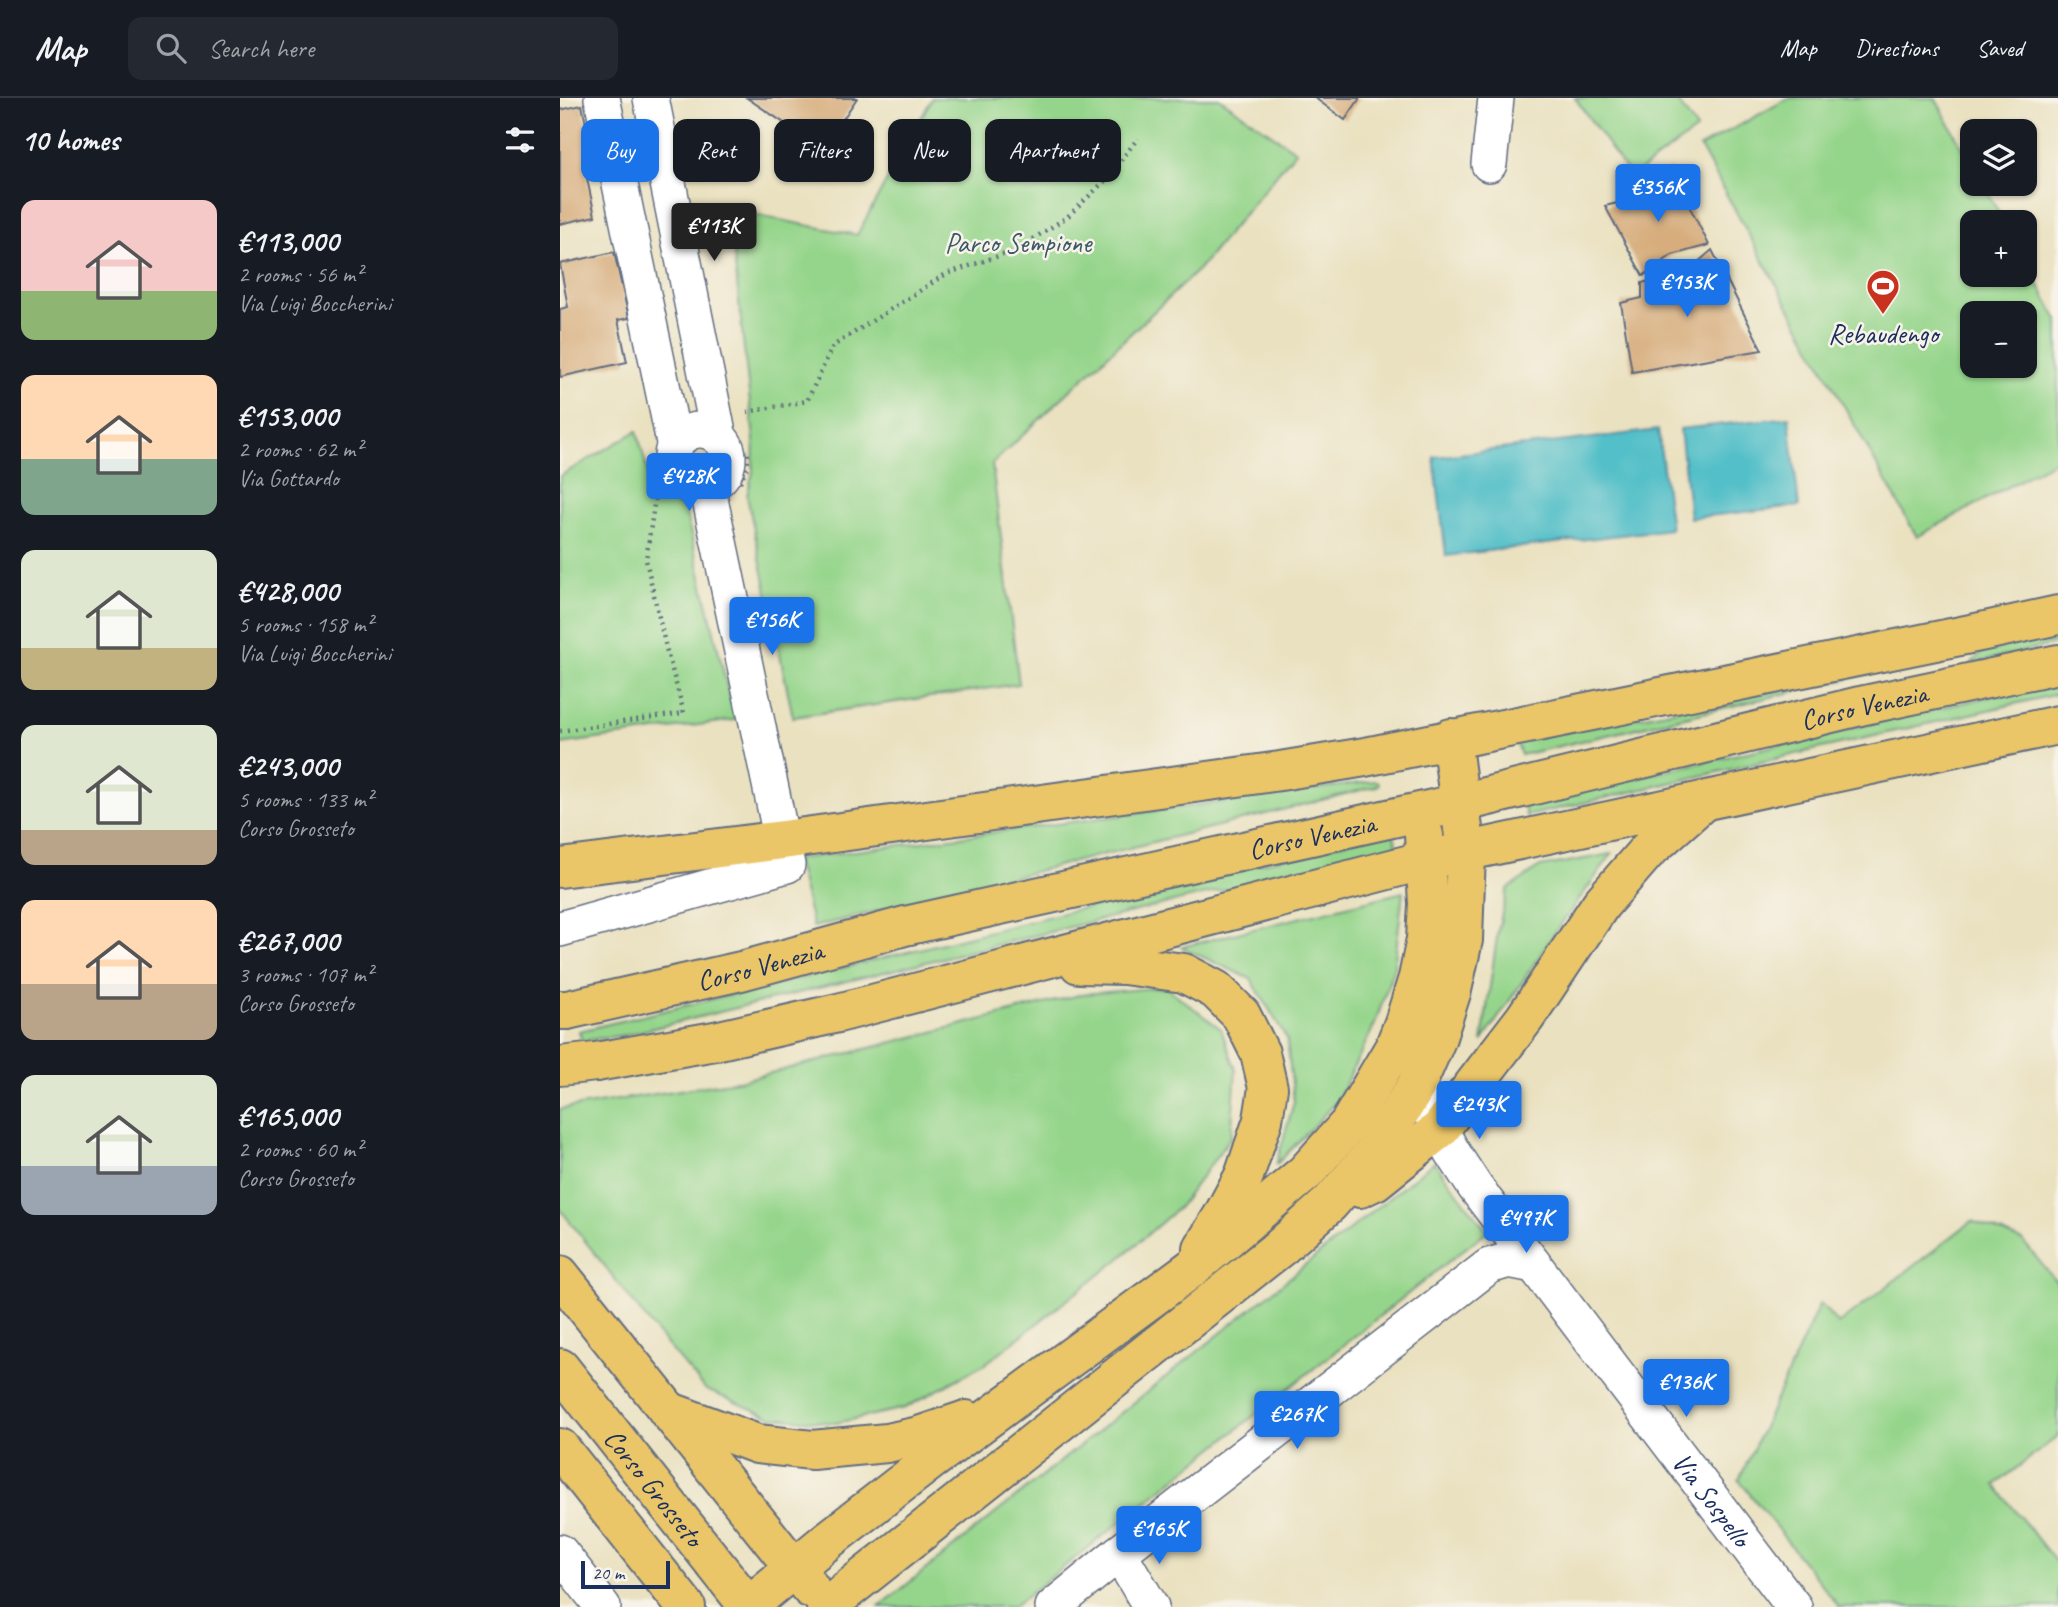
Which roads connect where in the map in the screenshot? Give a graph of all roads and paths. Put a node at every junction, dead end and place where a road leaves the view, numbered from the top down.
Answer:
1 (602, 98) edge
2 (651, 98) edge
3 (1496, 98) edge
4 (1138, 138) dead end
5 (1489, 164) dead end
6 (746, 412) dead end
7 (719, 438) junction
8 (675, 447) junction
9 (706, 485) junction
10 (655, 498) dead end
11 (2058, 615) edge
12 (1985, 631) junction
13 (2058, 664) edge
14 (1860, 706) junction
15 (2058, 725) edge
16 (560, 731) edge
17 (1451, 738) junction
18 (1701, 802) junction
19 (1460, 803) junction
20 (1423, 811) junction
21 (783, 840) junction
22 (1466, 851) junction
23 (1426, 860) junction
24 (560, 868) edge
25 (560, 929) edge
26 (1032, 962) junction
27 (564, 1010) edge
28 (578, 1064) edge
29 (1416, 1086) junction
30 (1440, 1129) junction
31 (1330, 1203) junction
32 (1503, 1223) junction
33 (1534, 1265) junction
34 (1489, 1266) junction
35 (1191, 1269) junction
36 (560, 1275) edge
37 (560, 1368) edge
38 (1010, 1402) junction
39 (667, 1410) junction
40 (560, 1448) edge
41 (560, 1552) edge
42 (1119, 1553) junction
43 (795, 1568) junction
44 (603, 1607) edge
45 (686, 1607) edge
46 (748, 1607) edge
47 (825, 1607) edge
48 (1054, 1607) edge
49 (1152, 1607) edge
50 (1794, 1607) edge

1 - 8 street
2 - 7 street
3 - 5 street
4 - 6 path
7 - 8 street
7 - 9 street
8 - 9 street
9 - 21 street
10 - 16 path
11 - 12 main road
12 - 14 main road
12 - 17 main road
13 - 14 main road, Corso Venezia
14 - 19 main road, Corso Venezia
15 - 18 main road, Corso Venezia
17 - 19 main road
17 - 21 main road
18 - 22 main road, Corso Venezia
18 - 30 main road
19 - 20 main road, Corso Venezia
19 - 22 main road
20 - 23 main road
20 - 27 main road, Corso Venezia
21 - 24 main road
21 - 25 street
22 - 23 main road, Corso Venezia
22 - 29 main road
23 - 26 main road, Corso Venezia
23 - 35 main road
26 - 28 main road, Corso Venezia
26 - 35 main road
29 - 30 street, Via Sospello
29 - 31 main road
30 - 31 main road
30 - 32 street, Via Sospello
31 - 47 main road
32 - 33 street, Via Sospello
32 - 34 street
33 - 34 street
33 - 50 street, Via Sospello
34 - 42 street
35 - 38 main road
36 - 39 main road
37 - 46 main road, Corso Grosseto
38 - 39 main road
38 - 43 main road
39 - 43 main road
40 - 45 main road, Corso Grosseto
41 - 44 street
42 - 48 street
42 - 49 street
43 - 46 main road
43 - 47 main road

